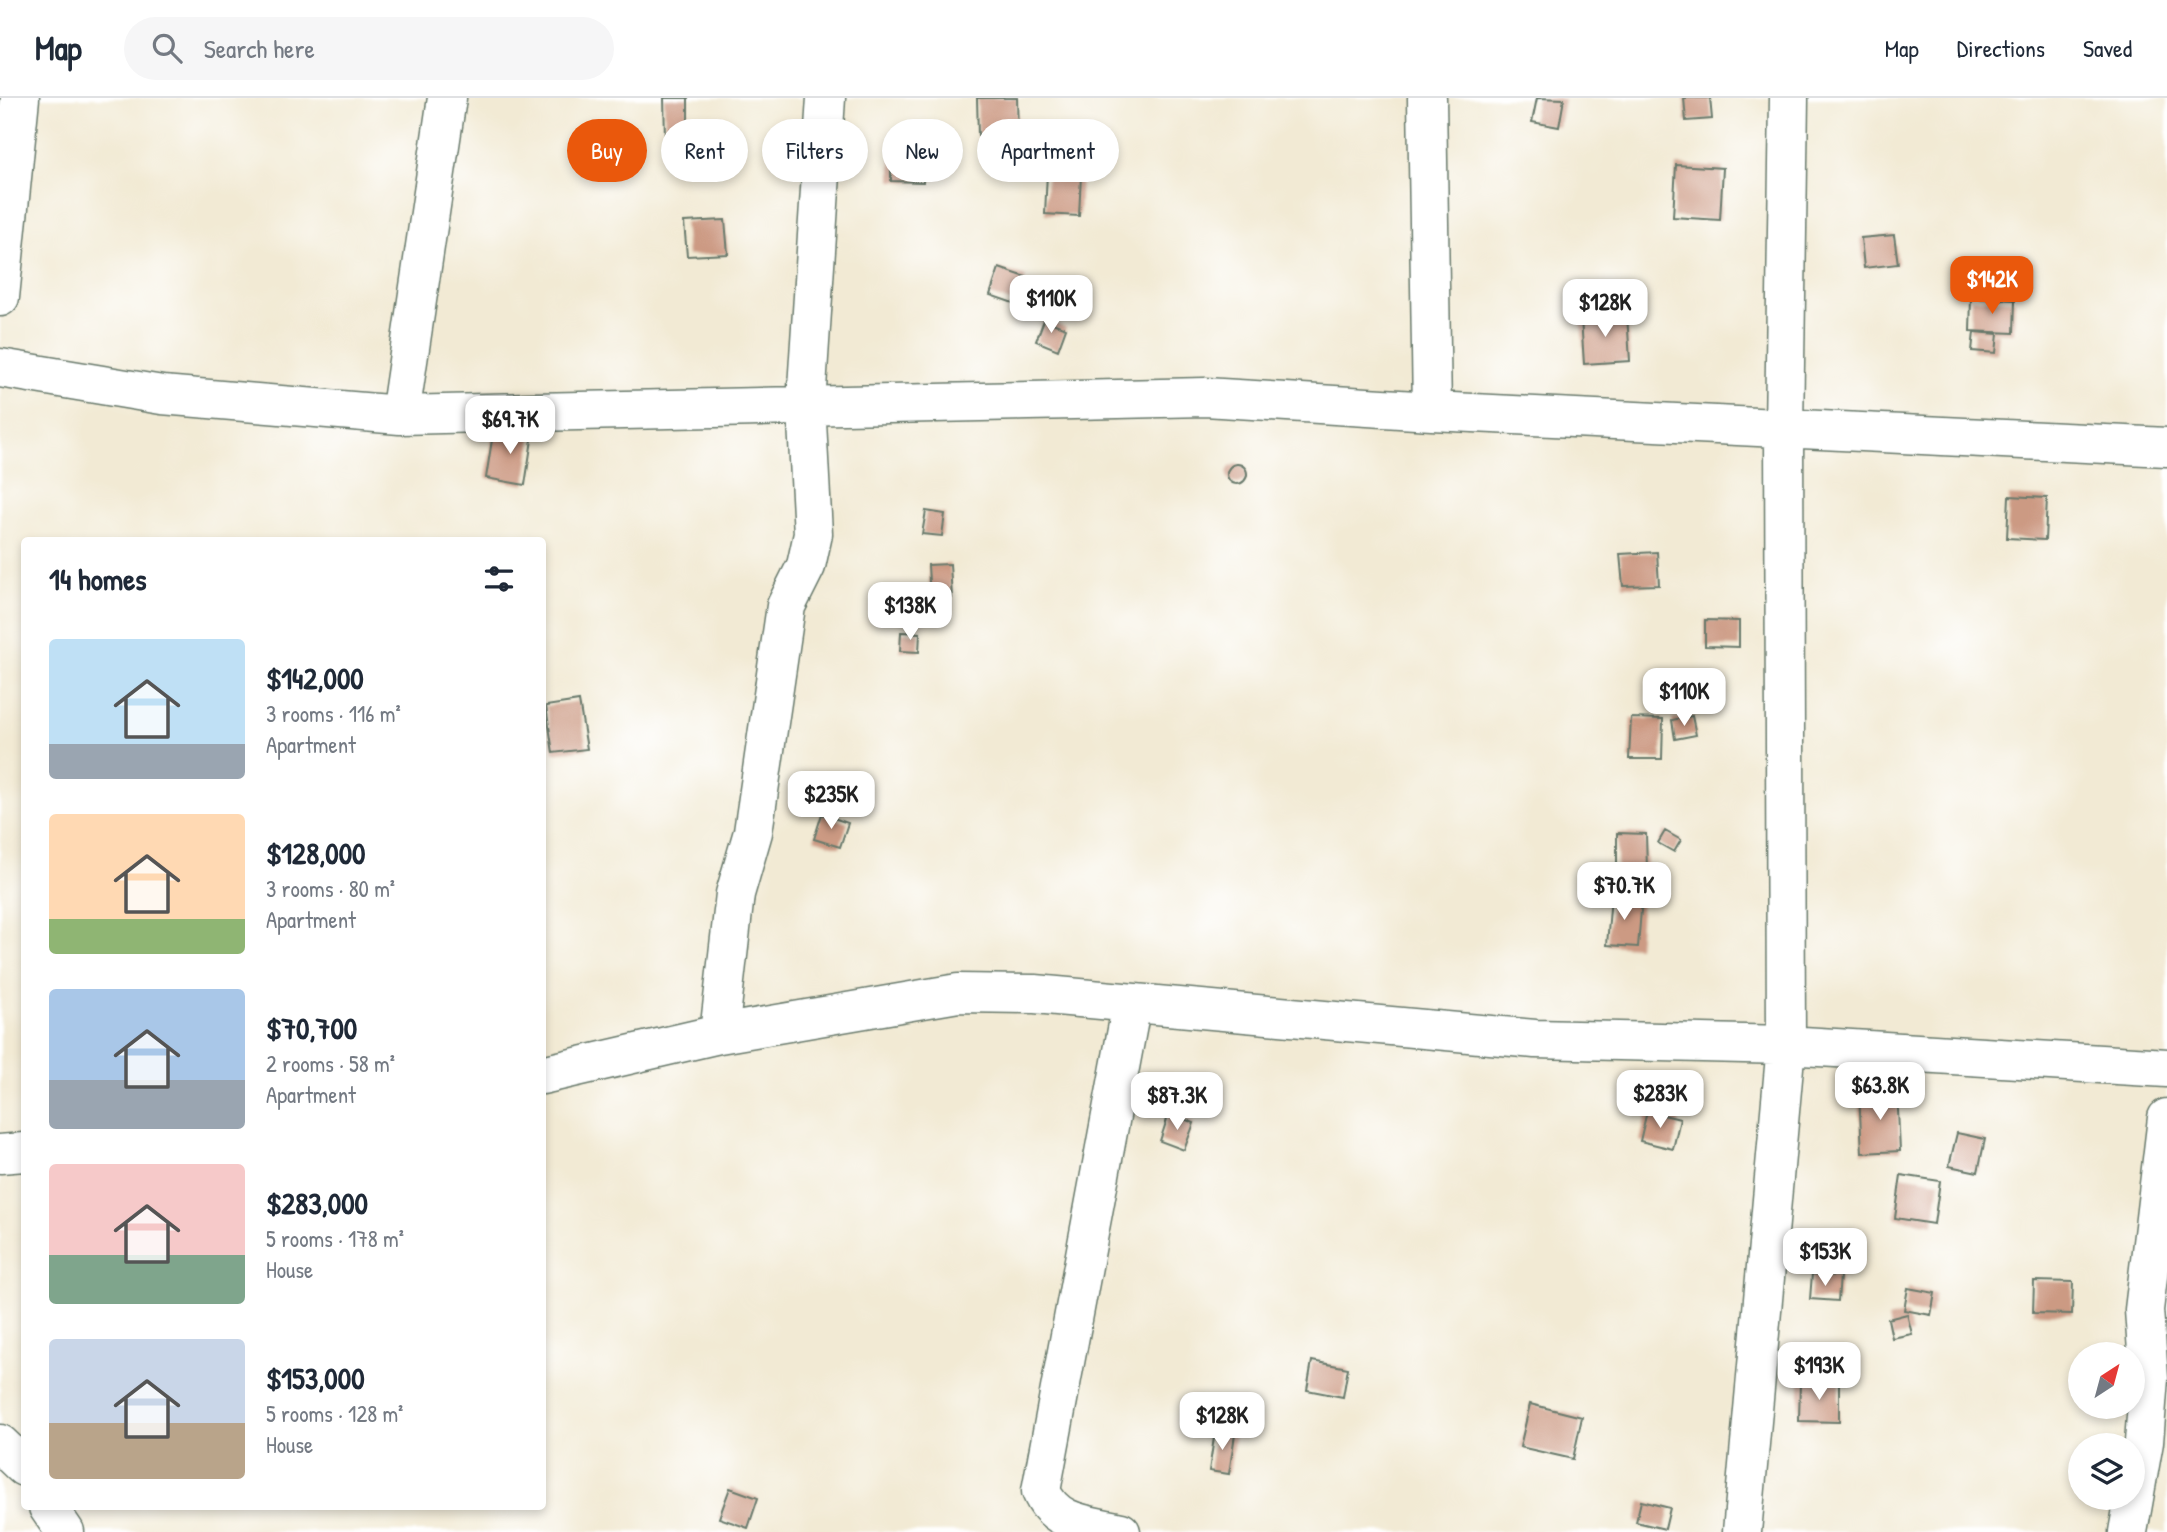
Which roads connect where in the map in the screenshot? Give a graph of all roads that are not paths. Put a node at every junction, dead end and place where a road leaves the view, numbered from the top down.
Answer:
1 (20, 98) edge
2 (447, 98) edge
3 (826, 98) edge
4 (1427, 98) edge
5 (1789, 98) edge
6 (0, 297) edge
7 (0, 368) edge
8 (806, 403) junction
9 (1432, 411) junction
10 (400, 415) junction
11 (1784, 429) junction
12 (2167, 447) edge
13 (1132, 1003) junction
14 (719, 1034) junction
15 (1786, 1045) junction
16 (2167, 1068) edge
17 (546, 1075) edge
18 (2167, 1118) edge
19 (21, 1152) edge
20 (0, 1154) edge
21 (0, 1444) edge
22 (21, 1464) edge
23 (50, 1510) edge
24 (65, 1532) edge
25 (1122, 1532) edge
26 (1742, 1532) edge
27 (2129, 1532) edge

1 - 6 street
2 - 10 street
3 - 8 street
4 - 9 street
5 - 11 street
7 - 10 street
8 - 9 street
8 - 10 street
8 - 14 street
9 - 11 street
11 - 12 street
11 - 15 street
13 - 14 street
13 - 15 street
13 - 25 street
14 - 17 street
15 - 16 street
15 - 26 street
18 - 27 street
19 - 20 street
21 - 22 street
23 - 24 street

